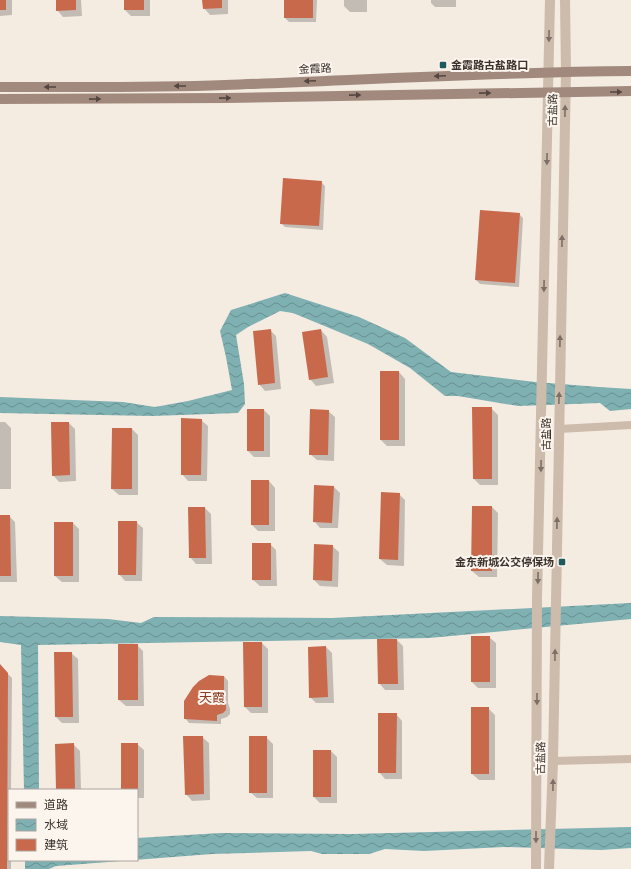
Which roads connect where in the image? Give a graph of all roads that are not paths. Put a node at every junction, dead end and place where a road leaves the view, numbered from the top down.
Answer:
1 (550, 0) edge
2 (565, 0) edge
3 (566, 71) junction
4 (631, 71) edge
5 (549, 72) junction
6 (0, 87) edge
7 (549, 92) junction
8 (565, 92) junction
9 (631, 92) edge
10 (0, 100) edge
11 (631, 425) edge
12 (559, 429) junction
13 (631, 759) edge
14 (553, 760) junction
15 (536, 869) edge
16 (549, 869) edge

1 -> 5 street, 古盐路
2 - 3 street, 古盐路
3 - 4 main road, 金霞路
3 - 5 main road, 金霞路
3 - 8 street, 古盐路
5 -> 6 main road, 金霞路
5 - 7 street, 古盐路
7 - 8 main road
10 -> 7 main road
7 -> 15 street, 古盐路
8 -> 9 main road
12 -> 8 street, 古盐路
11 - 12 street
14 -> 12 street, 古盐路
13 - 14 street
16 -> 14 street, 古盐路

